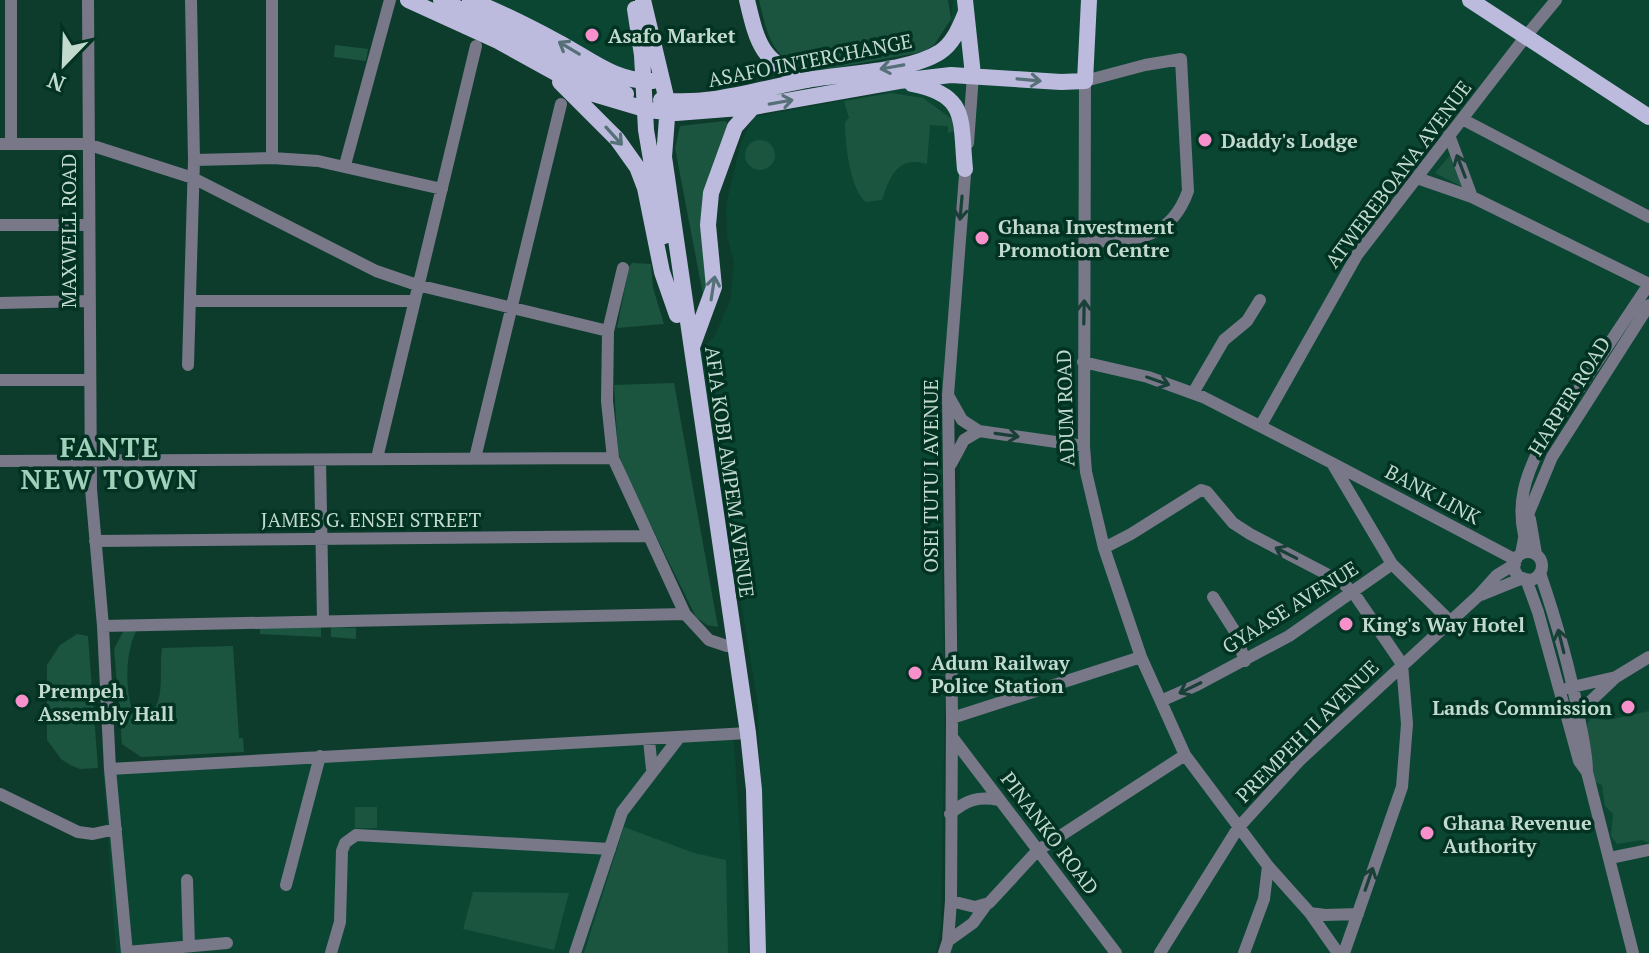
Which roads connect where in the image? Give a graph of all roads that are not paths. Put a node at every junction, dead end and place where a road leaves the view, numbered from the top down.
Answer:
1 (11, 0) edge
2 (88, 0) edge
3 (191, 0) edge
4 (272, 0) edge
5 (390, 0) edge
6 (408, 0) edge
7 (441, 0) edge
8 (470, 0) edge
9 (634, 0) edge
10 (643, 0) edge
11 (1089, 0) edge
12 (1470, 0) edge
13 (1556, 0) edge
14 (966, 6) edge
15 (749, 8) edge
16 (1527, 35) junction
17 (501, 36) junction
18 (476, 46) dead end
19 (538, 63) junction
20 (973, 75) junction
21 (807, 80) junction
22 (643, 81) junction
23 (899, 81) junction
24 (1085, 81) junction
25 (850, 82) junction
26 (594, 86) junction
27 (665, 86) junction
28 (561, 104) dead end
29 (753, 107) junction
30 (1649, 117) edge
31 (1462, 119) junction
32 (1449, 135) junction
33 (6, 144) edge
34 (87, 144) junction
35 (272, 158) junction
36 (194, 160) junction
37 (345, 165) junction
38 (965, 169) junction
39 (193, 178) junction
40 (1417, 178) junction
41 (442, 189) junction
42 (1472, 197) junction
43 (1649, 217) edge
44 (0, 225) edge
45 (89, 225) junction
46 (1085, 242) junction
47 (623, 268) dead end
48 (1649, 284) edge
49 (417, 285) junction
50 (1260, 300) dead end
51 (88, 301) junction
52 (190, 301) junction
53 (414, 301) junction
54 (0, 303) edge
55 (1649, 305) edge
56 (511, 306) junction
57 (677, 315) junction
58 (1649, 324) edge
59 (608, 331) junction
60 (1630, 335) junction
61 (691, 348) junction
62 (1083, 362) junction
63 (188, 365) dead end
64 (0, 380) edge
65 (89, 380) junction
66 (1193, 393) junction
67 (948, 395) junction
68 (1261, 425) junction
69 (979, 431) junction
70 (1084, 446) junction
71 (377, 458) junction
72 (475, 458) junction
73 (613, 458) junction
74 (320, 460) junction
75 (0, 461) edge
76 (91, 461) junction
77 (1332, 463) junction
78 (950, 467) junction
79 (1529, 512) junction
80 (1524, 535) junction
81 (648, 536) junction
82 (321, 539) junction
83 (95, 541) junction
84 (1104, 548) junction
85 (1536, 554) junction
86 (1517, 560) junction
87 (1392, 564) junction
88 (1540, 573) junction
89 (1524, 578) junction
90 (1353, 592) junction
91 (1478, 596) junction
92 (1213, 597) dead end
93 (685, 614) junction
94 (323, 621) junction
95 (1450, 621) junction
96 (103, 626) junction
97 (731, 646) junction
98 (1141, 657) junction
99 (1649, 657) edge
100 (1245, 661) junction
101 (1402, 664) junction
102 (1616, 677) junction
103 (1573, 686) junction
104 (1559, 691) junction
105 (1163, 700) junction
106 (952, 718) junction
107 (1572, 718) junction
108 (744, 734) junction
109 (952, 737) junction
110 (678, 739) junction
111 (649, 740) junction
112 (1185, 755) junction
113 (320, 756) junction
114 (110, 769) junction
115 (652, 769) junction
116 (0, 794) edge
117 (999, 800) junction
118 (950, 814) junction
119 (1238, 828) junction
120 (116, 829) junction
121 (610, 849) junction
122 (1649, 850) edge
123 (1037, 851) junction
124 (1610, 858) junction
125 (1268, 866) junction
126 (187, 880) dead end
127 (286, 885) dead end
128 (1289, 888) junction
129 (1264, 899) junction
130 (951, 901) junction
131 (986, 905) junction
132 (1310, 913) junction
133 (1358, 914) junction
134 (227, 943) dead end
135 (189, 946) junction
136 (946, 947) edge
137 (127, 953) edge
138 (331, 953) edge
139 (575, 953) edge
140 (748, 953) edge
141 (758, 953) edge
142 (1116, 953) edge
143 (1160, 953) edge
144 (1244, 953) edge
145 (1338, 953) edge
146 (1344, 953) edge
147 (1633, 953) edge

1 - 33 street
2 - 34 street, MAXWELL ROAD
3 - 36 street
4 - 35 street
5 - 37 street
6 - 17 main road
7 - 17 main road
22 -> 8 main road
9 - 22 main road, AFIA KOBI AMPEM AVENUE
10 - 27 main road, AFIA KOBI AMPEM AVENUE
11 - 24 main road, ADUM ROAD
12 - 16 main road
13 - 16 street, ATWEREBOANA AVENUE
14 - 20 main road, OSEI TUTU I AVENUE
14 -> 25 main road, ASAFO INTERCHANGE
15 - 21 main road
16 - 30 main road
16 - 31 street, ATWEREBOANA AVENUE
17 - 19 main road
17 - 26 main road
18 - 41 street
19 - 26 main road
19 -> 57 main road
20 - 23 main road, ASAFO INTERCHANGE
20 -> 24 main road, ASAFO INTERCHANGE
20 - 38 street, OSEI TUTU I AVENUE
21 - 25 main road, ASAFO INTERCHANGE
21 - 26 main road, ASAFO INTERCHANGE
22 - 27 main road
22 - 57 main road, AFIA KOBI AMPEM AVENUE
23 - 25 main road, ASAFO INTERCHANGE
23 - 38 main road
24 - 46 street, ADUM ROAD
24 - 46 street
29 -> 25 main road, ASAFO INTERCHANGE
26 - 29 main road, ASAFO INTERCHANGE
27 - 61 main road, AFIA KOBI AMPEM AVENUE
28 - 56 street
61 -> 29 main road
31 - 32 street, ATWEREBOANA AVENUE
31 - 43 street
32 - 40 street, ATWEREBOANA AVENUE
42 -> 32 street
33 - 34 street
34 - 39 street
34 - 45 street, MAXWELL ROAD
35 - 36 street
35 - 37 street
36 - 39 street
37 - 41 street
38 -> 67 street, OSEI TUTU I AVENUE
39 - 49 street
39 - 52 street
40 - 42 street
40 - 68 street, ATWEREBOANA AVENUE
41 - 49 street
42 - 48 street
44 - 45 street
45 - 51 street, MAXWELL ROAD
62 -> 46 street, ADUM ROAD
47 - 59 street
48 - 80 street
49 - 53 street
49 - 56 street
50 - 66 street
51 - 54 street
51 - 65 street, MAXWELL ROAD
52 - 53 street
52 - 63 street
53 - 71 street
55 - 60 street, HARPER ROAD
56 - 59 street
56 - 72 street
57 - 97 main road, AFIA KOBI AMPEM AVENUE
58 - 60 street
59 - 73 street
60 - 79 street, HARPER ROAD
61 - 97 main road, AFIA KOBI AMPEM AVENUE
62 -> 66 street, BANK LINK
62 - 70 street, ADUM ROAD
64 - 65 street
65 - 76 street, MAXWELL ROAD
66 - 68 street, BANK LINK
67 - 69 street
67 - 78 street, OSEI TUTU I AVENUE
68 - 77 street, BANK LINK
69 -> 70 street
69 - 78 street
70 - 84 street, ADUM ROAD
71 - 72 street
71 - 74 street
72 - 73 street
73 - 81 street
74 - 76 street
74 - 82 street
75 - 76 street
76 - 83 street, MAXWELL ROAD
77 - 86 street, BANK LINK
77 - 87 street
78 - 106 street, OSEI TUTU I AVENUE
79 - 80 street, HARPER ROAD
79 - 85 street
80 - 86 street, HARPER ROAD
81 - 82 street, JAMES G. ENSEI STREET
81 - 93 street
82 - 83 street, JAMES G. ENSEI STREET
82 - 94 street
83 - 96 street, MAXWELL ROAD
90 -> 84 street
84 - 98 street, ADUM ROAD
85 - 86 street
85 - 88 street
86 - 89 street
86 - 91 street, PREMPEH II AVENUE
87 - 90 street, GYAASE AVENUE
87 - 95 street
88 - 89 street
103 -> 88 street
89 - 91 street, PREMPEH II AVENUE
89 - 104 street
90 - 100 street, GYAASE AVENUE
90 - 101 street
91 - 95 street, PREMPEH II AVENUE
92 - 100 street
93 - 94 street
93 - 97 street
94 - 96 street
95 - 101 street, PREMPEH II AVENUE
96 - 114 street, MAXWELL ROAD
97 - 108 main road, AFIA KOBI AMPEM AVENUE
98 - 105 street, ADUM ROAD
98 - 106 street
99 - 102 street
100 -> 105 street, GYAASE AVENUE
101 - 119 street, PREMPEH II AVENUE
133 -> 101 street
102 - 103 street
102 - 107 street
103 - 104 street
103 - 107 street
104 - 107 street
105 - 112 street, ADUM ROAD
106 - 109 street, OSEI TUTU I AVENUE
107 - 124 street
108 - 110 street
108 - 140 main road, AFIA KOBI AMPEM AVENUE
108 - 141 main road, AFIA KOBI AMPEM AVENUE
109 - 117 street, PINANKO ROAD
109 - 118 street, OSEI TUTU I AVENUE
110 - 111 street
110 - 115 street
111 - 113 street
111 - 115 street
112 - 119 street, ADUM ROAD
112 - 123 street
113 - 114 street
113 - 127 street
114 - 120 street, MAXWELL ROAD
115 - 121 street
116 - 120 street
117 - 118 street
117 - 123 street, PINANKO ROAD
118 - 130 street, OSEI TUTU I AVENUE
119 - 125 street, ADUM ROAD
119 - 143 street, PREMPEH II AVENUE
120 - 137 street, MAXWELL ROAD
121 - 138 street
121 - 139 street
122 - 124 street
123 - 131 street
123 - 142 street, PINANKO ROAD
124 - 147 street
125 - 128 street, ADUM ROAD
125 - 129 street
126 - 135 street
128 - 129 street
128 - 132 street, ADUM ROAD
129 - 144 street
130 - 131 street
130 - 136 street, OSEI TUTU I AVENUE
131 - 136 street
132 - 133 street
132 - 145 street, ADUM ROAD
133 - 146 street
134 - 135 street
135 - 137 street

